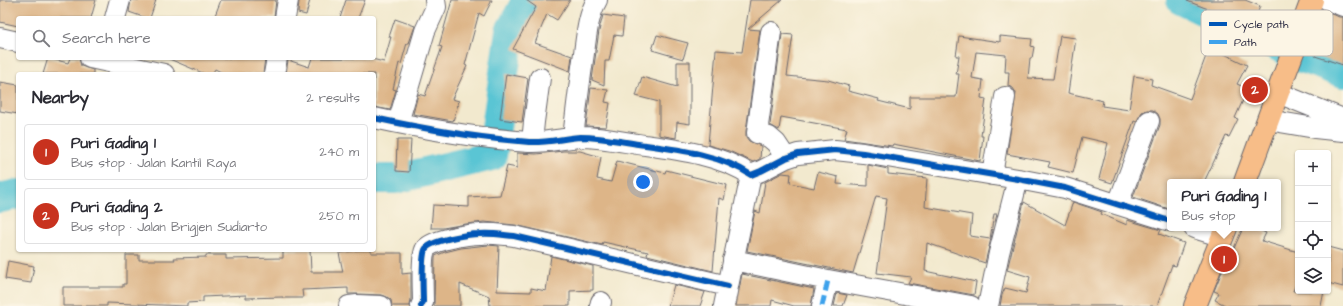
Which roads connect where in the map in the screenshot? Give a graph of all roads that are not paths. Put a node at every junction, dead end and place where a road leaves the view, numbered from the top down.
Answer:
1 (120, 0) edge
2 (288, 0) edge
3 (435, 0) edge
4 (597, 0) edge
5 (1312, 0) edge
6 (1328, 0) edge
7 (1343, 6) edge
8 (1308, 10) edge
9 (116, 16) edge
10 (285, 16) edge
11 (771, 32) dead end
12 (0, 38) edge
13 (16, 42) edge
14 (1290, 56) edge
15 (277, 60) edge
16 (99, 63) edge
17 (152, 72) edge
18 (274, 72) edge
19 (540, 78) dead end
20 (1281, 83) junction
21 (1005, 97) dead end
22 (376, 118) edge
23 (1343, 119) edge
24 (1268, 120) junction
25 (1149, 121) dead end
26 (398, 123) junction
27 (1343, 131) edge
28 (572, 138) junction
29 (530, 142) junction
30 (786, 158) junction
31 (751, 175) junction
32 (992, 175) junction
33 (1018, 179) junction
34 (1246, 179) edge
35 (1118, 204) junction
36 (1167, 220) edge
37 (1225, 232) edge
38 (733, 260) junction
39 (828, 280) junction
40 (728, 286) junction
41 (1199, 305) edge
42 (349, 306) edge
43 (381, 306) edge
44 (421, 306) edge
45 (724, 306) edge
46 (822, 306) edge
47 (971, 306) edge
48 (988, 306) edge

1 - 9 street
2 - 10 street
3 - 26 street
4 - 28 street
5 - 8 main road
6 - 7 street
11 - 30 street
12 - 13 street
14 - 20 main road
15 - 18 street
16 - 17 street
19 - 29 street
20 - 23 street
20 - 24 main road
21 - 32 street
22 - 26 street
24 - 27 street
24 - 34 main road
25 - 35 street
26 - 29 street
28 - 29 street
28 - 31 street
30 - 31 street
30 - 32 street
31 - 38 street
32 - 33 street
33 - 35 street
33 - 48 street
35 - 36 street
37 - 41 main road
38 - 39 street
38 - 40 street
39 - 46 street
39 - 47 street
40 - 44 street
40 - 45 street
42 - 43 street

